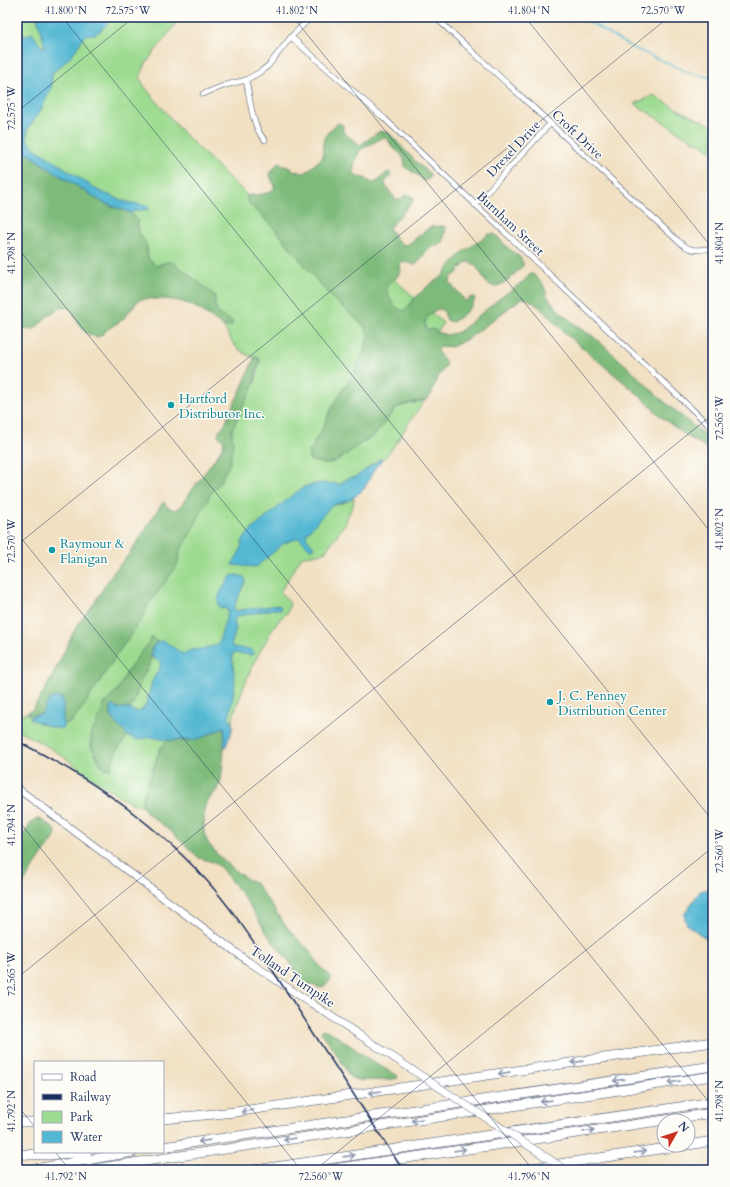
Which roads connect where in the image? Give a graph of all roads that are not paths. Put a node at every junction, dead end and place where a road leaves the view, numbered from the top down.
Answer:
1 (311, 17) edge
2 (435, 17) edge
3 (613, 17) edge
4 (637, 17) edge
5 (291, 38) junction
6 (246, 80) junction
7 (204, 94) dead end
8 (550, 124) junction
9 (265, 140) dead end
10 (475, 205) junction
11 (713, 248) edge
12 (713, 429) edge
13 (17, 788) edge
14 (713, 1041) edge
15 (713, 1066) edge
16 (713, 1076) edge
17 (713, 1102) edge
18 (713, 1113) edge
19 (164, 1119) edge
20 (17, 1122) edge
21 (34, 1122) edge
22 (713, 1141) edge
23 (696, 1144) edge
24 (164, 1147) edge
25 (656, 1150) edge
26 (74, 1153) edge
27 (127, 1153) edge
28 (17, 1154) edge
29 (29, 1170) edge
30 (86, 1170) edge
31 (255, 1170) edge
32 (325, 1170) edge
33 (518, 1170) edge
34 (566, 1170) edge

1 - 5 street
2 - 8 street, Croft Drive
3 - 4 street
5 - 6 street
5 - 10 street, Burnham Street
6 - 7 street
6 - 9 street
8 - 10 street, Drexel Drive
8 - 11 street, Croft Drive
10 - 12 street, Burnham Street
13 - 34 main road, Tolland Turnpike, bridge
14 -> 19 highway
15 -> 24 highway
16 -> 30 highway
31 -> 17 highway
32 -> 18 highway
20 - 21 highway
22 - 23 highway
33 -> 25 highway
26 - 28 highway
27 - 29 highway

